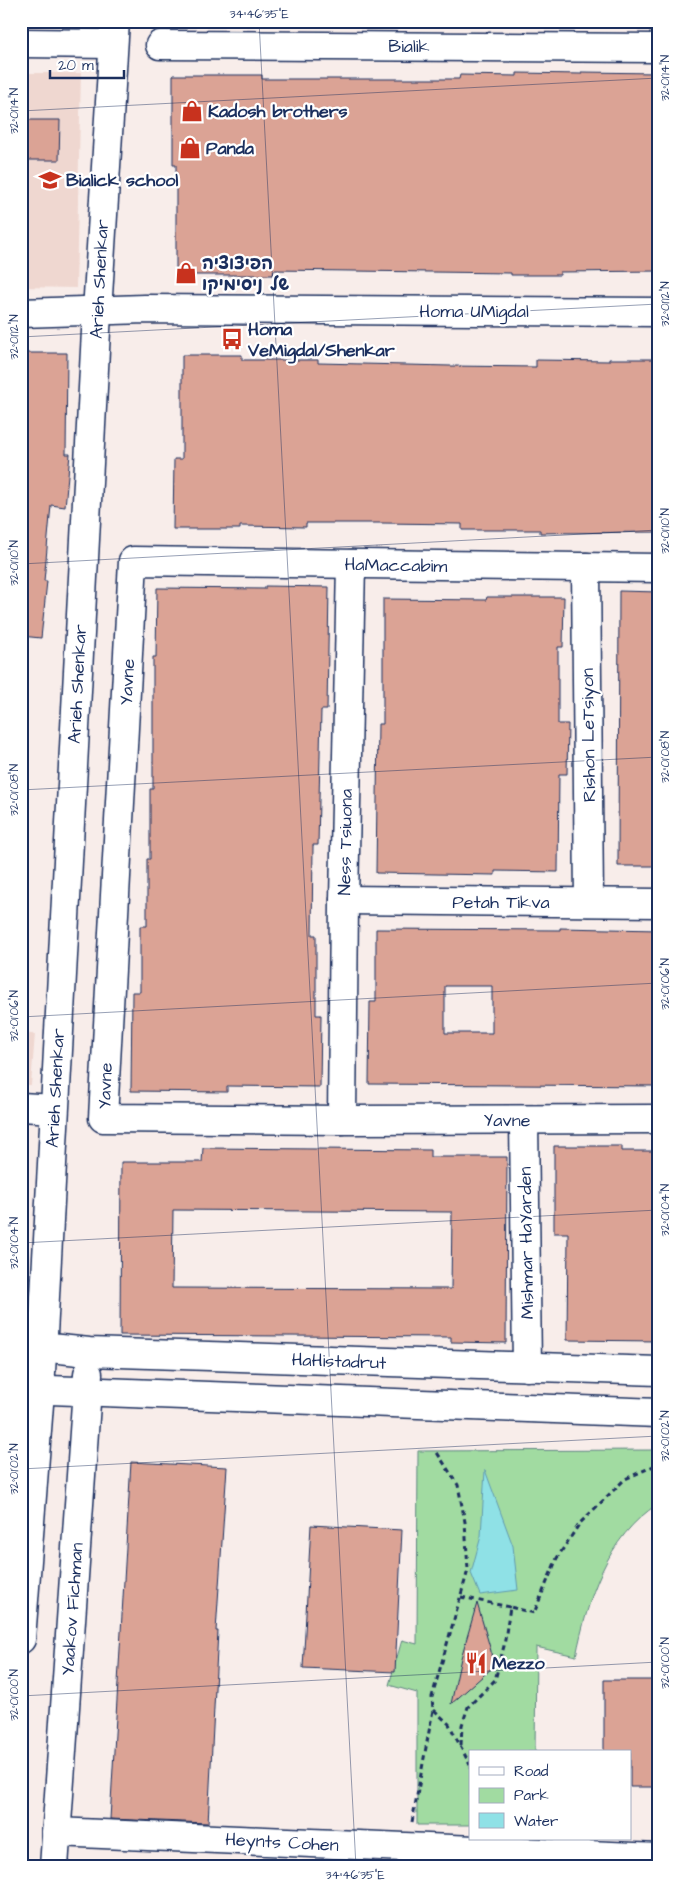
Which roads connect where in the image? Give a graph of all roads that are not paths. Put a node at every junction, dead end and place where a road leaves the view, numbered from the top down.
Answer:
1 (114, 33) edge
2 (21, 43) edge
3 (160, 45) dead end
4 (658, 48) edge
5 (97, 312) junction
6 (658, 312) edge
7 (21, 313) edge
8 (133, 561) joint
9 (352, 564) junction
10 (586, 567) junction
11 (658, 568) edge
12 (344, 900) junction
13 (589, 902) junction
14 (658, 903) edge
15 (21, 1107) edge
16 (54, 1109) junction
17 (658, 1119) edge
18 (342, 1120) junction
19 (524, 1120) junction
20 (32, 1346) edge
21 (89, 1352) junction
22 (527, 1367) junction
23 (658, 1371) edge
24 (31, 1390) edge
25 (87, 1392) junction
26 (658, 1413) edge
27 (21, 1639) edge
28 (56, 1832) junction
29 (658, 1858) edge
30 (54, 1867) edge

1 - 2 street
1 - 5 street, Arieh Shenkar
3 - 4 street, Bialik
5 - 6 street, Homa UMigdal
5 - 7 street, Homa UMigdal
5 - 16 street, Arieh Shenkar
8 - 9 street, HaMaccabim
8 - 18 street, Yavne
9 - 10 street, HaMaccabim
9 - 12 street, Ness Tsiuona
10 - 11 street, HaMaccabim
10 - 13 street, Rishon LeTsiyon
12 - 13 street, Petah Tikva
12 - 18 street, Ness Tsiuona
13 - 14 street, Petah Tikva
15 - 16 street
16 - 20 street, Arieh Shenkar
17 - 19 street, Yavne
18 - 19 street, Yavne
19 - 22 street, Mishmar HaYarden
20 - 21 street, HaHistadrut
20 - 24 street
21 - 22 street, HaHistadrut
21 - 25 street, Yaakov Fichman
22 - 23 street, HaHistadrut
24 - 25 street
24 - 27 street
25 - 26 street
25 - 28 street, Yaakov Fichman
28 - 29 street, Heynts Cohen
28 - 30 street, Yaakov Fichman

